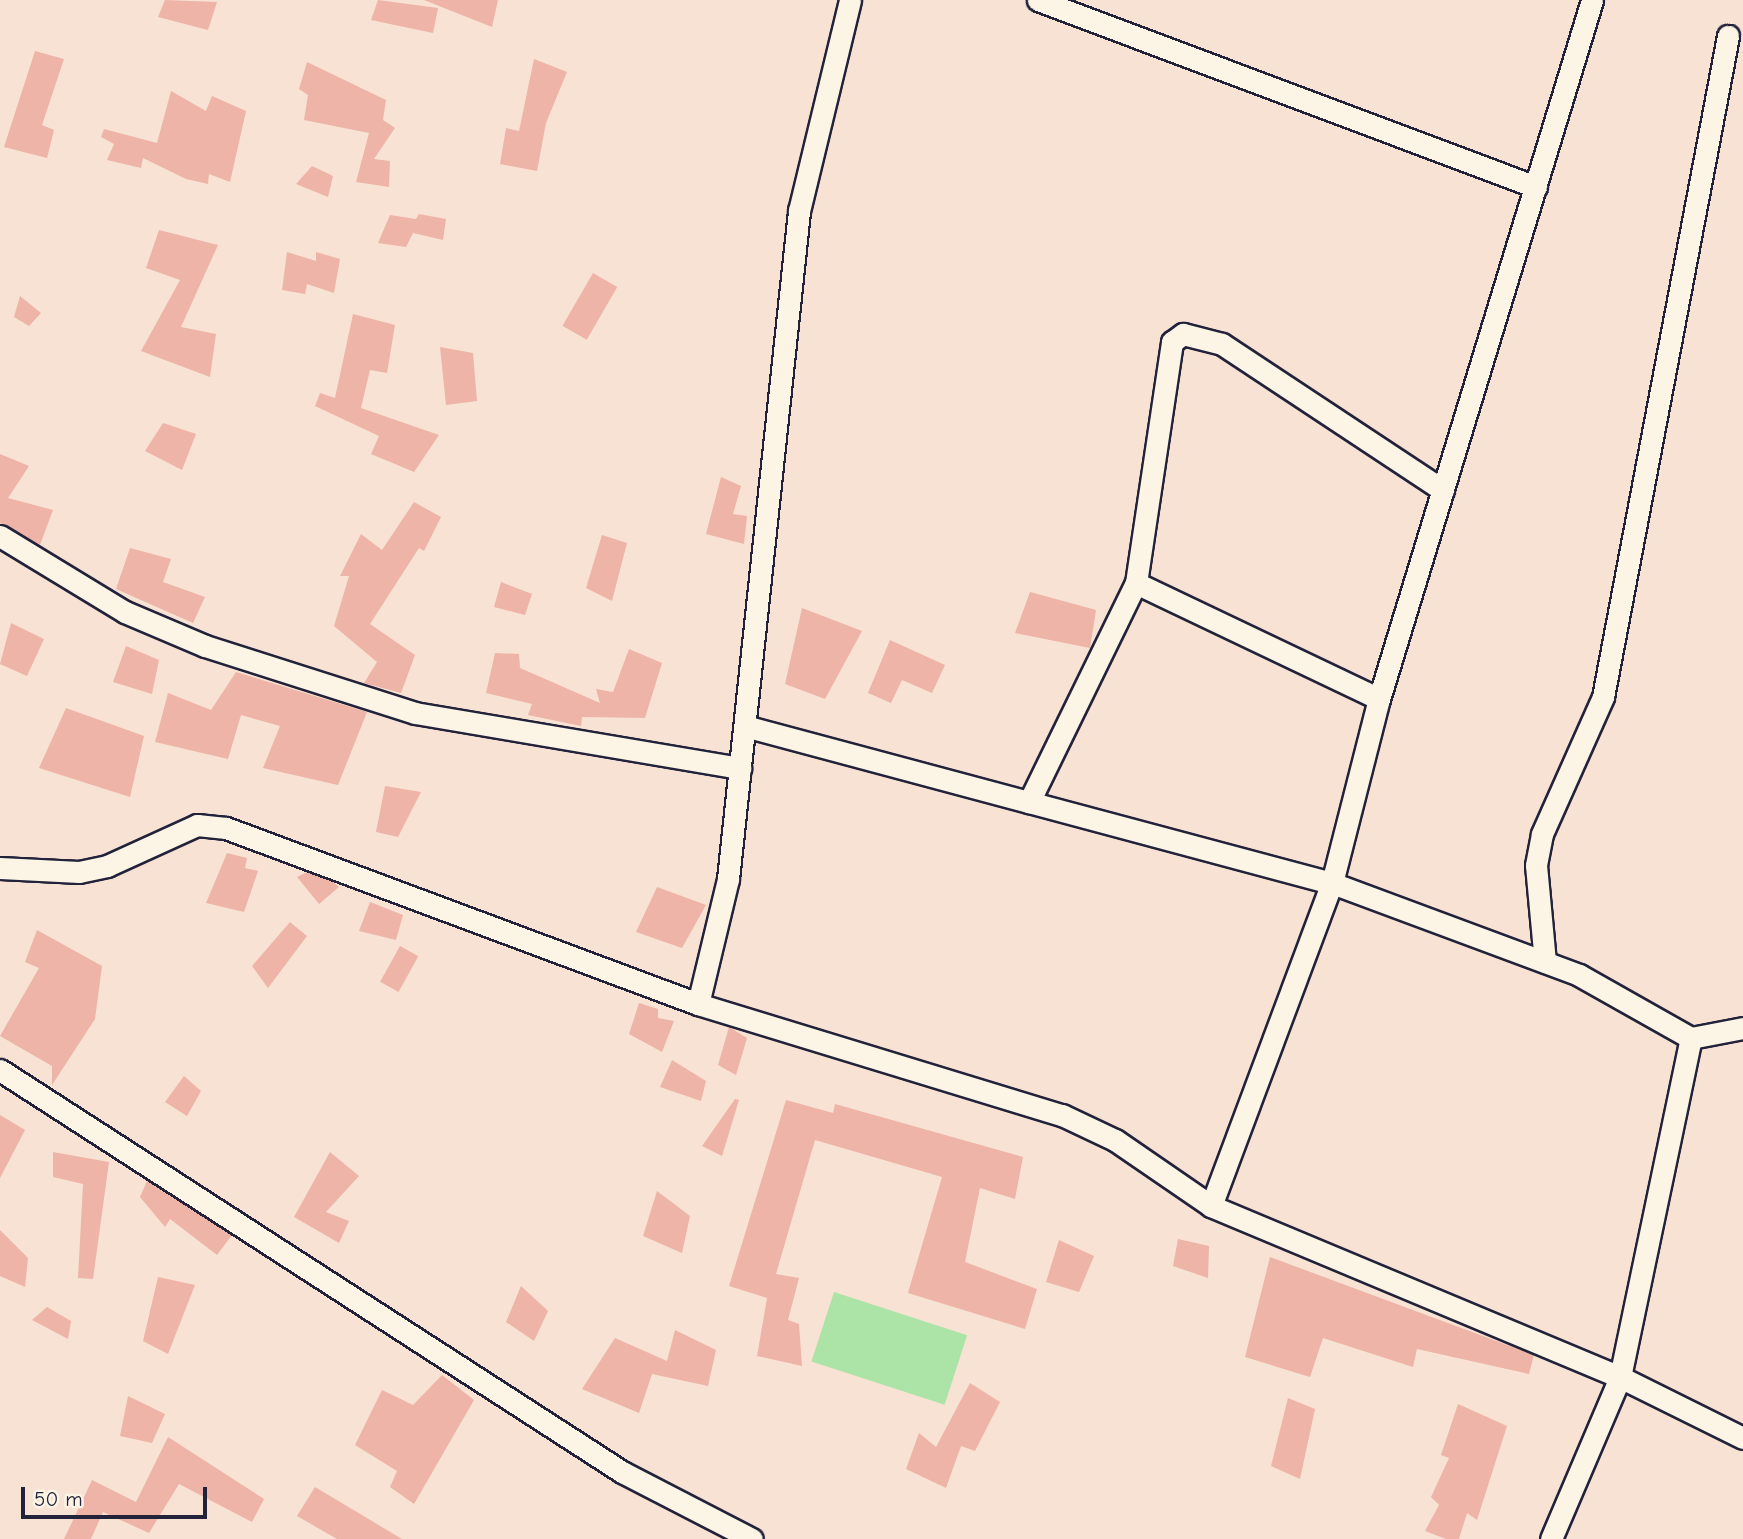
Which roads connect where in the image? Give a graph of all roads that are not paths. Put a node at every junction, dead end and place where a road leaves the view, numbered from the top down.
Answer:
1 (850, 0) edge
2 (1038, 0) edge
3 (1592, 0) edge
4 (1728, 36) dead end
5 (1536, 187) junction
6 (1443, 490) junction
7 (0, 536) edge
8 (1136, 583) junction
9 (1379, 699) junction
10 (745, 726) junction
11 (740, 768) junction
12 (1029, 802) junction
13 (0, 868) edge
14 (1332, 883) junction
15 (1545, 962) junction
16 (698, 1004) junction
17 (1743, 1028) edge
18 (1691, 1038) junction
19 (0, 1070) edge
20 (1211, 1206) junction
21 (1620, 1377) junction
22 (1743, 1438) edge
23 (752, 1539) edge
24 (1551, 1539) edge

1 - 10 street
2 - 5 street
3 - 5 street
4 - 15 street
5 - 6 street
6 - 8 street
6 - 9 street
7 - 11 street
8 - 9 street
8 - 12 street
9 - 14 street
10 - 11 street
10 - 12 street
11 - 16 street
12 - 14 street
13 - 16 street
14 - 15 street
14 - 20 street
15 - 18 street
16 - 20 street
17 - 18 street
18 - 21 street
19 - 23 street
20 - 21 street
21 - 22 street
21 - 24 street

